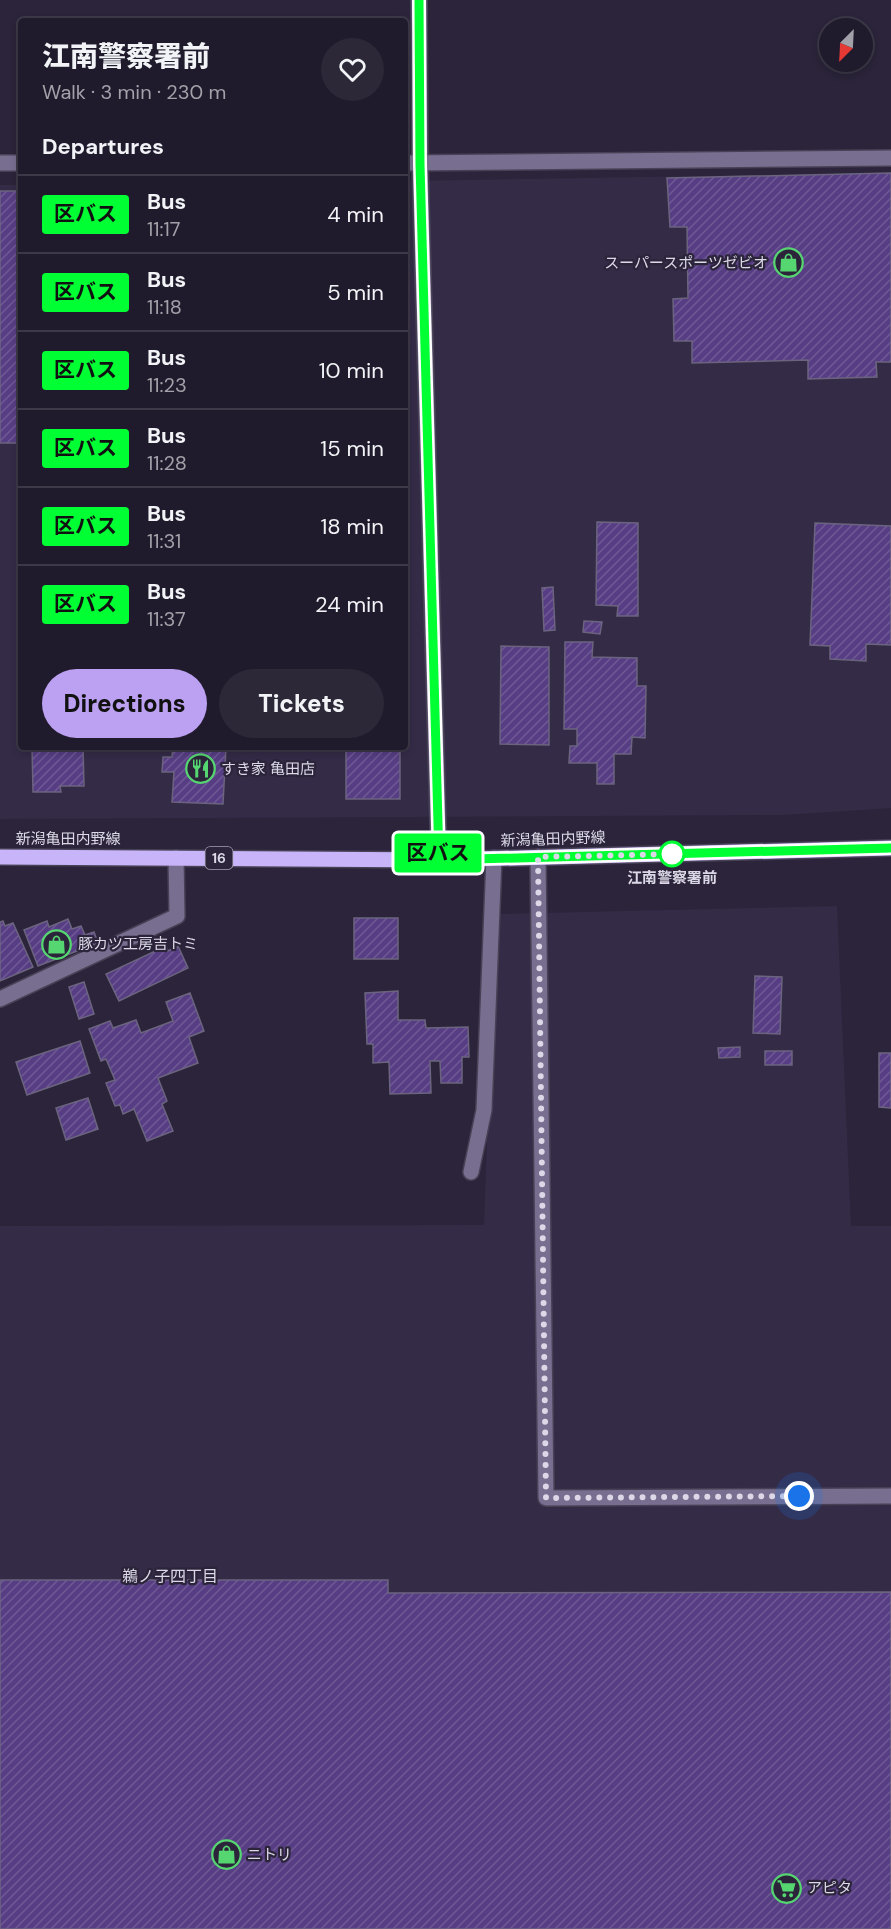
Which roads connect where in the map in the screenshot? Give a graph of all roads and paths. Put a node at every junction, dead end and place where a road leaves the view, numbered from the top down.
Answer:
1 (419, 0) edge
2 (891, 158) edge
3 (0, 163) edge
4 (18, 163) edge
5 (412, 164) edge
6 (891, 848) edge
7 (0, 857) edge
8 (538, 857) junction
9 (176, 858) junction
10 (494, 858) junction
11 (439, 860) junction
12 (0, 999) edge
13 (471, 1172) dead end
14 (891, 1496) edge

1 - 5 street
2 - 5 street
3 - 4 street
5 - 11 street
6 - 8 main road, 新潟亀田内野線 / 16
7 - 9 main road, 新潟亀田内野線 / 16
8 - 10 main road, 新潟亀田内野線 / 16
8 - 14 street
9 - 11 main road, 新潟亀田内野線 / 16
9 - 12 street
10 - 11 main road, 新潟亀田内野線 / 16
10 - 13 street

